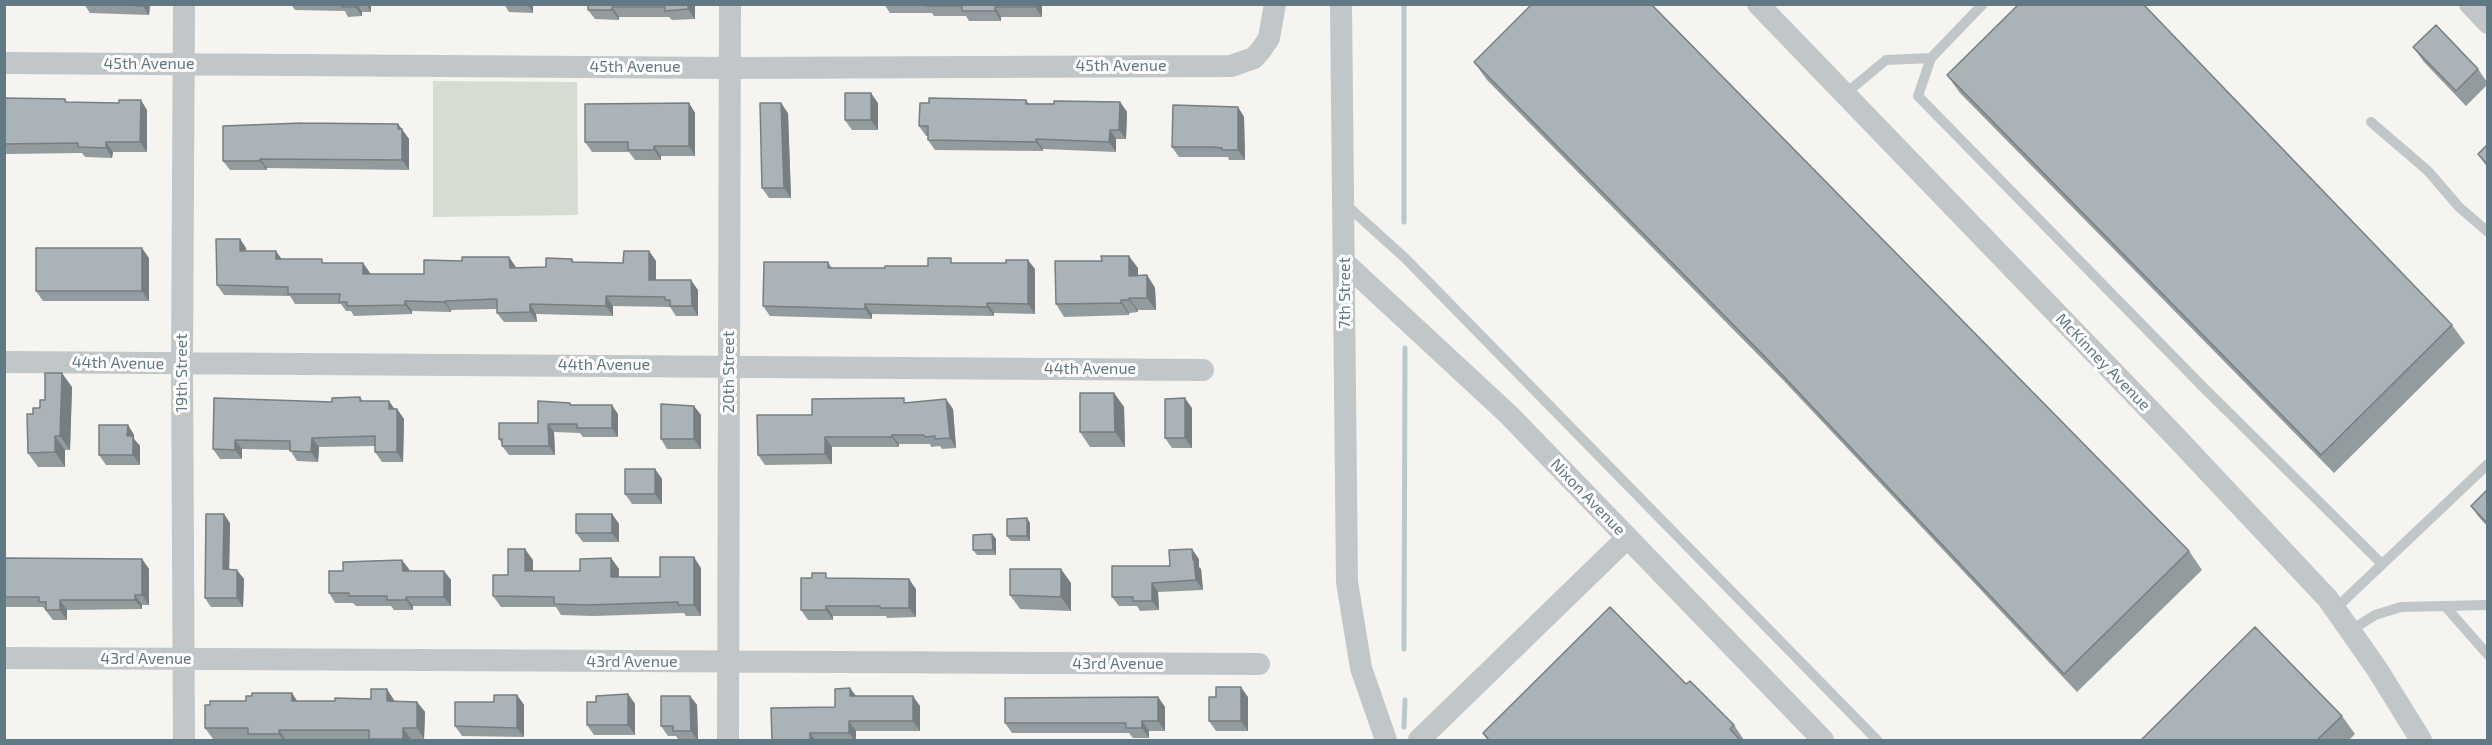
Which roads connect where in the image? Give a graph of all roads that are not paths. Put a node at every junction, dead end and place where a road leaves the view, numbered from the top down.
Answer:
1 (184, 4) edge
2 (730, 4) edge
3 (1275, 4) edge
4 (1341, 4) edge
5 (1758, 4) edge
6 (1983, 4) edge
7 (2469, 4) edge
8 (2487, 23) edge
9 (1931, 58) junction
10 (4, 63) edge
11 (184, 65) junction
12 (730, 68) junction
13 (1845, 94) junction
14 (2371, 122) dead end
15 (1344, 203) junction
16 (2487, 232) edge
17 (1345, 262) junction
18 (4, 362) edge
19 (182, 364) junction
20 (729, 366) junction
21 (1203, 370) dead end
22 (2487, 464) edge
23 (1627, 538) junction
24 (2382, 564) junction
25 (2487, 605) edge
26 (2445, 606) junction
27 (2335, 609) junction
28 (2350, 631) junction
29 (2487, 655) edge
30 (4, 658) edge
31 (184, 659) junction
32 (729, 663) junction
33 (1259, 664) dead end
34 (184, 741) edge
35 (729, 741) edge
36 (1386, 741) edge
37 (1419, 741) edge
38 (1823, 741) edge
39 (1877, 741) edge
40 (2421, 741) edge

1 - 11 street, 19th Street
2 - 12 street, 20th Street
3 - 12 street, 45th Avenue
4 - 15 street, 7th Street
5 - 13 street, McKinney Avenue
6 - 9 lane
7 - 8 street
9 - 13 lane
9 - 24 lane
10 - 11 street, 45th Avenue
11 - 12 street, 45th Avenue
11 - 19 street, 19th Street
12 - 20 street, 20th Street
13 - 27 street, McKinney Avenue
14 - 16 lane
15 - 17 street, 7th Street
15 - 39 lane
17 - 23 street, Nixon Avenue
17 - 36 street, 7th Street
18 - 19 street, 44th Avenue
19 - 20 street, 44th Avenue
19 - 31 street, 19th Street
20 - 21 street, 44th Avenue
20 - 32 street, 20th Street
22 - 24 lane
23 - 37 street
23 - 38 street, Nixon Avenue
24 - 27 lane
25 - 26 lane
26 - 28 lane
26 - 29 lane
27 - 28 street, McKinney Avenue
28 - 40 street, McKinney Avenue
30 - 31 street, 43rd Avenue
31 - 32 street, 43rd Avenue
31 - 34 street, 19th Street
32 - 33 street, 43rd Avenue
32 - 35 street, 20th Street

